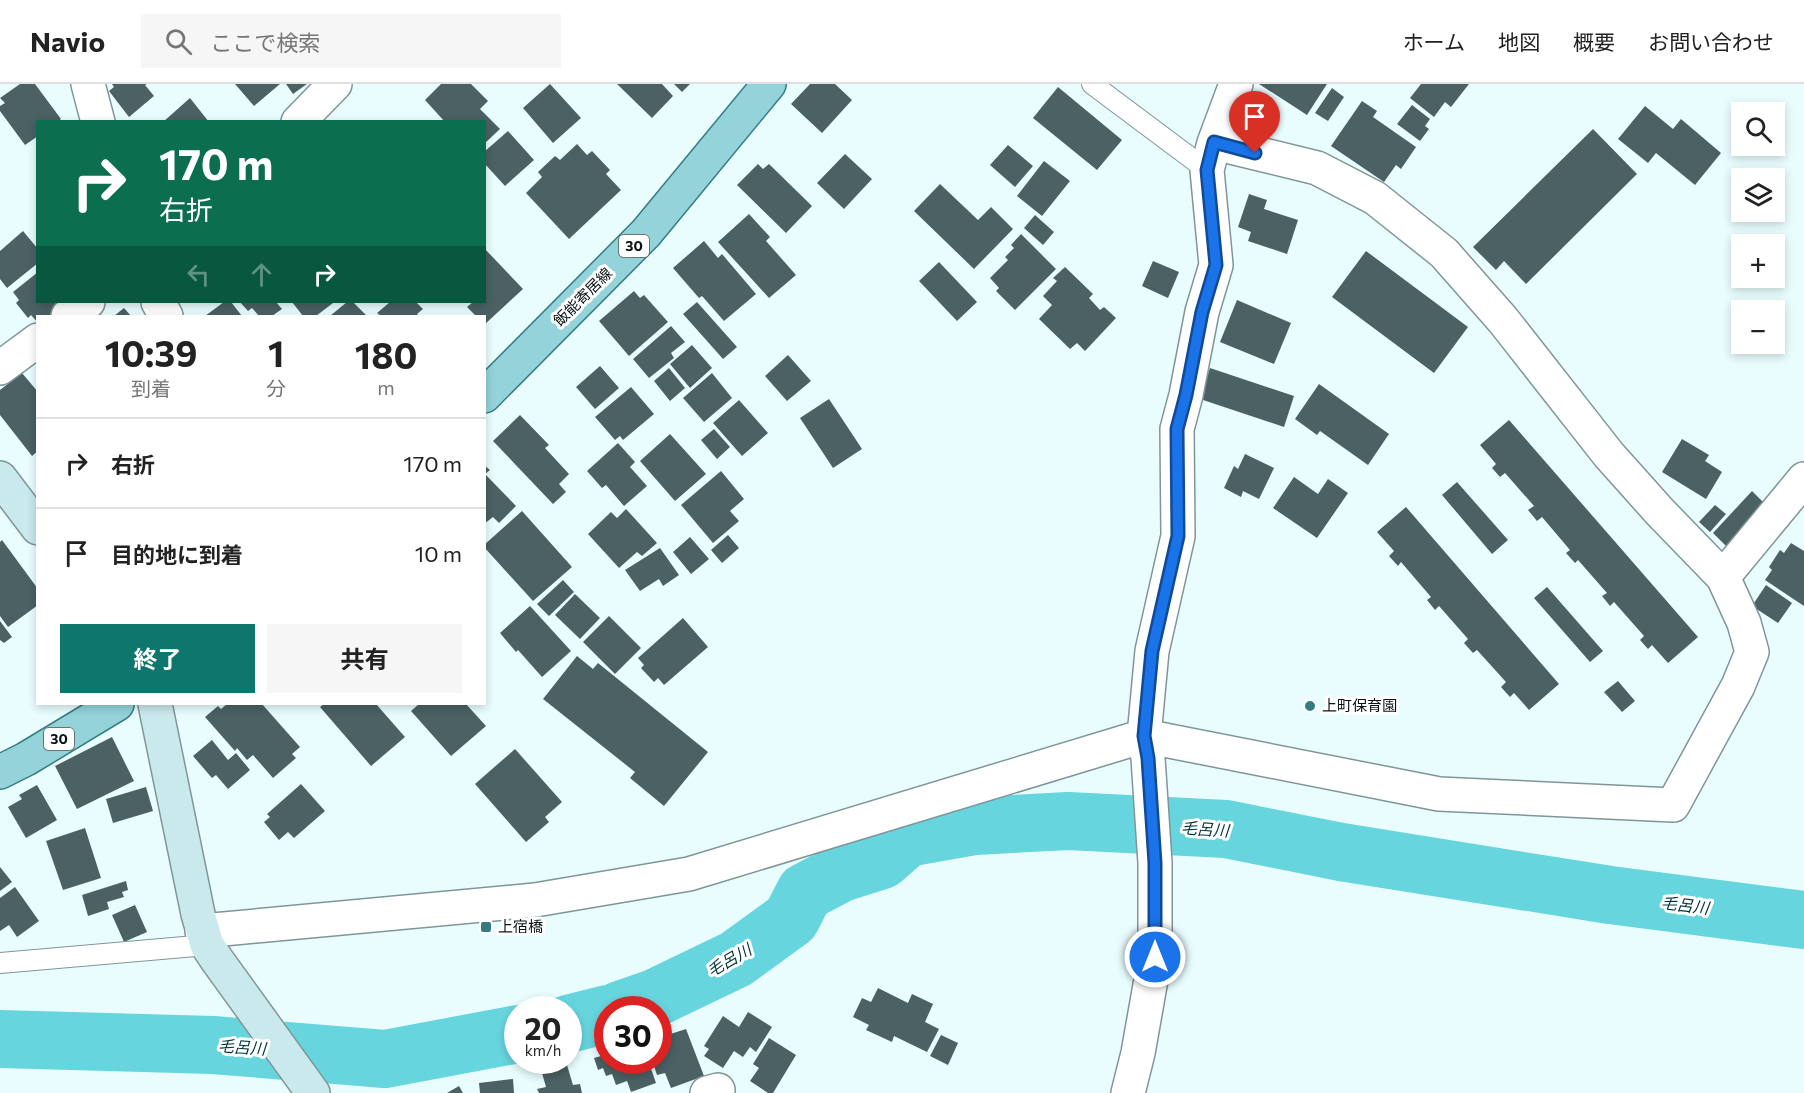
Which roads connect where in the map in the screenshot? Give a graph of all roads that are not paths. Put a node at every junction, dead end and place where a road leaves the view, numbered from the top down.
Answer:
1 (88, 84) edge
2 (334, 84) edge
3 (769, 84) edge
4 (1092, 84) edge
5 (1236, 84) edge
6 (97, 120) edge
7 (300, 120) edge
8 (1211, 156) junction
9 (87, 303) edge
10 (69, 315) edge
11 (36, 341) edge
12 (0, 368) edge
13 (486, 394) edge
14 (0, 478) edge
15 (1804, 479) edge
16 (36, 525) edge
17 (1723, 577) junction
18 (115, 705) edge
19 (155, 705) edge
20 (1146, 747) junction
21 (0, 772) edge
22 (209, 945) junction
23 (0, 963) edge
24 (311, 1091) edge
25 (708, 1093) edge
26 (717, 1093) edge
27 (1128, 1093) edge

1 - 6 street
2 - 7 street
3 - 13 main road, 飯能寄居線 / 30
4 - 8 lane
5 - 8 street
8 - 17 street
8 - 20 street
9 - 10 street
11 - 12 street
14 - 16 street
15 - 17 street
17 - 20 street
18 - 21 main road, 30
19 - 22 street
20 - 22 street
20 - 27 street
22 - 23 lane
22 - 24 street
25 - 26 street

